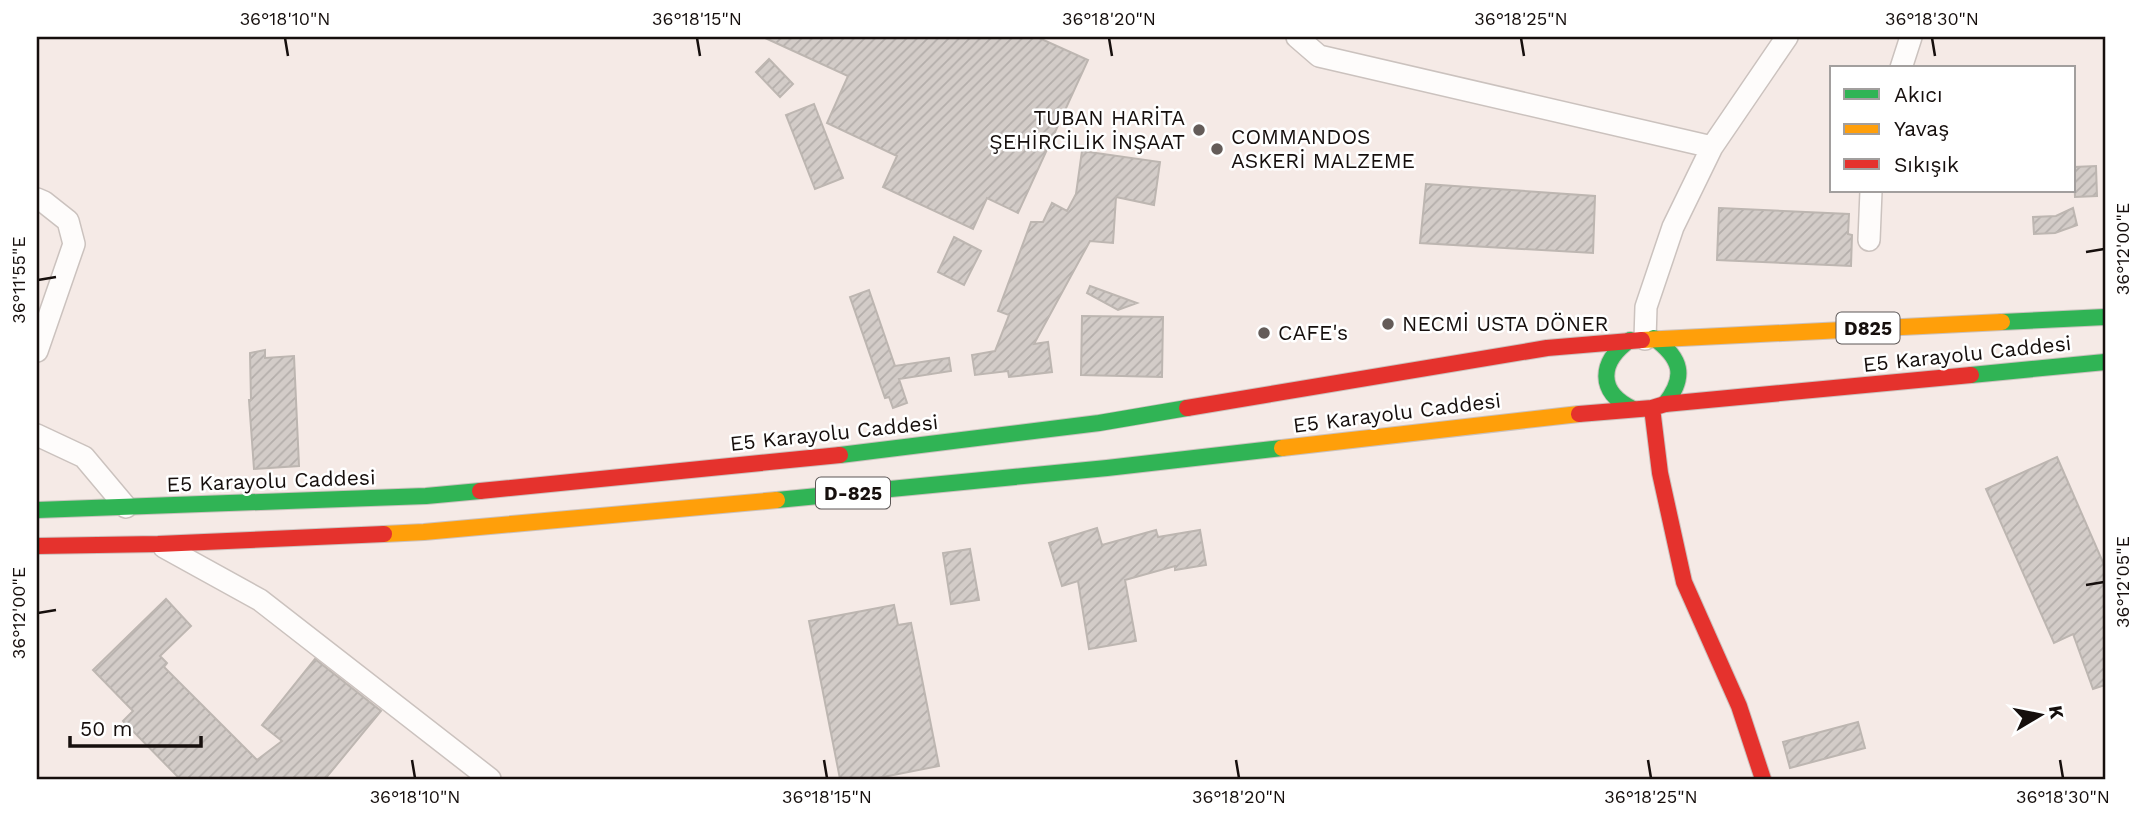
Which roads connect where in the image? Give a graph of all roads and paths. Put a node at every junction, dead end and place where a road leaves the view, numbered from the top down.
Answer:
1 (1297, 37) edge
2 (1787, 37) edge
3 (1911, 37) edge
4 (1902, 66) edge
5 (1712, 147) junction
6 (1871, 192) edge
7 (37, 199) edge
8 (1869, 240) dead end
9 (2105, 317) edge
10 (1643, 339) junction
11 (37, 351) edge
12 (2105, 362) edge
13 (1659, 406) junction
14 (1633, 409) junction
15 (37, 435) edge
16 (126, 507) junction
17 (37, 510) edge
18 (158, 544) junction
19 (37, 546) edge
20 (490, 779) edge
21 (1763, 779) edge

1 - 5 street
2 - 5 street
3 - 4 street
5 - 10 street
6 - 8 street
7 - 11 street
9 - 10 main road, E5 Karayolu Caddesi / D825
10 - 13 main road
10 - 14 main road
10 - 16 main road, E5 Karayolu Caddesi / D-825
12 - 13 main road, E5 Karayolu Caddesi
13 - 14 main road, E5 Karayolu Caddesi / D-825
13 - 21 main road
14 - 18 main road, E5 Karayolu Caddesi / D-825
15 - 16 street
16 - 17 main road, E5 Karayolu Caddesi / D-825
18 - 19 main road, E5 Karayolu Caddesi / D-825
18 - 20 street

